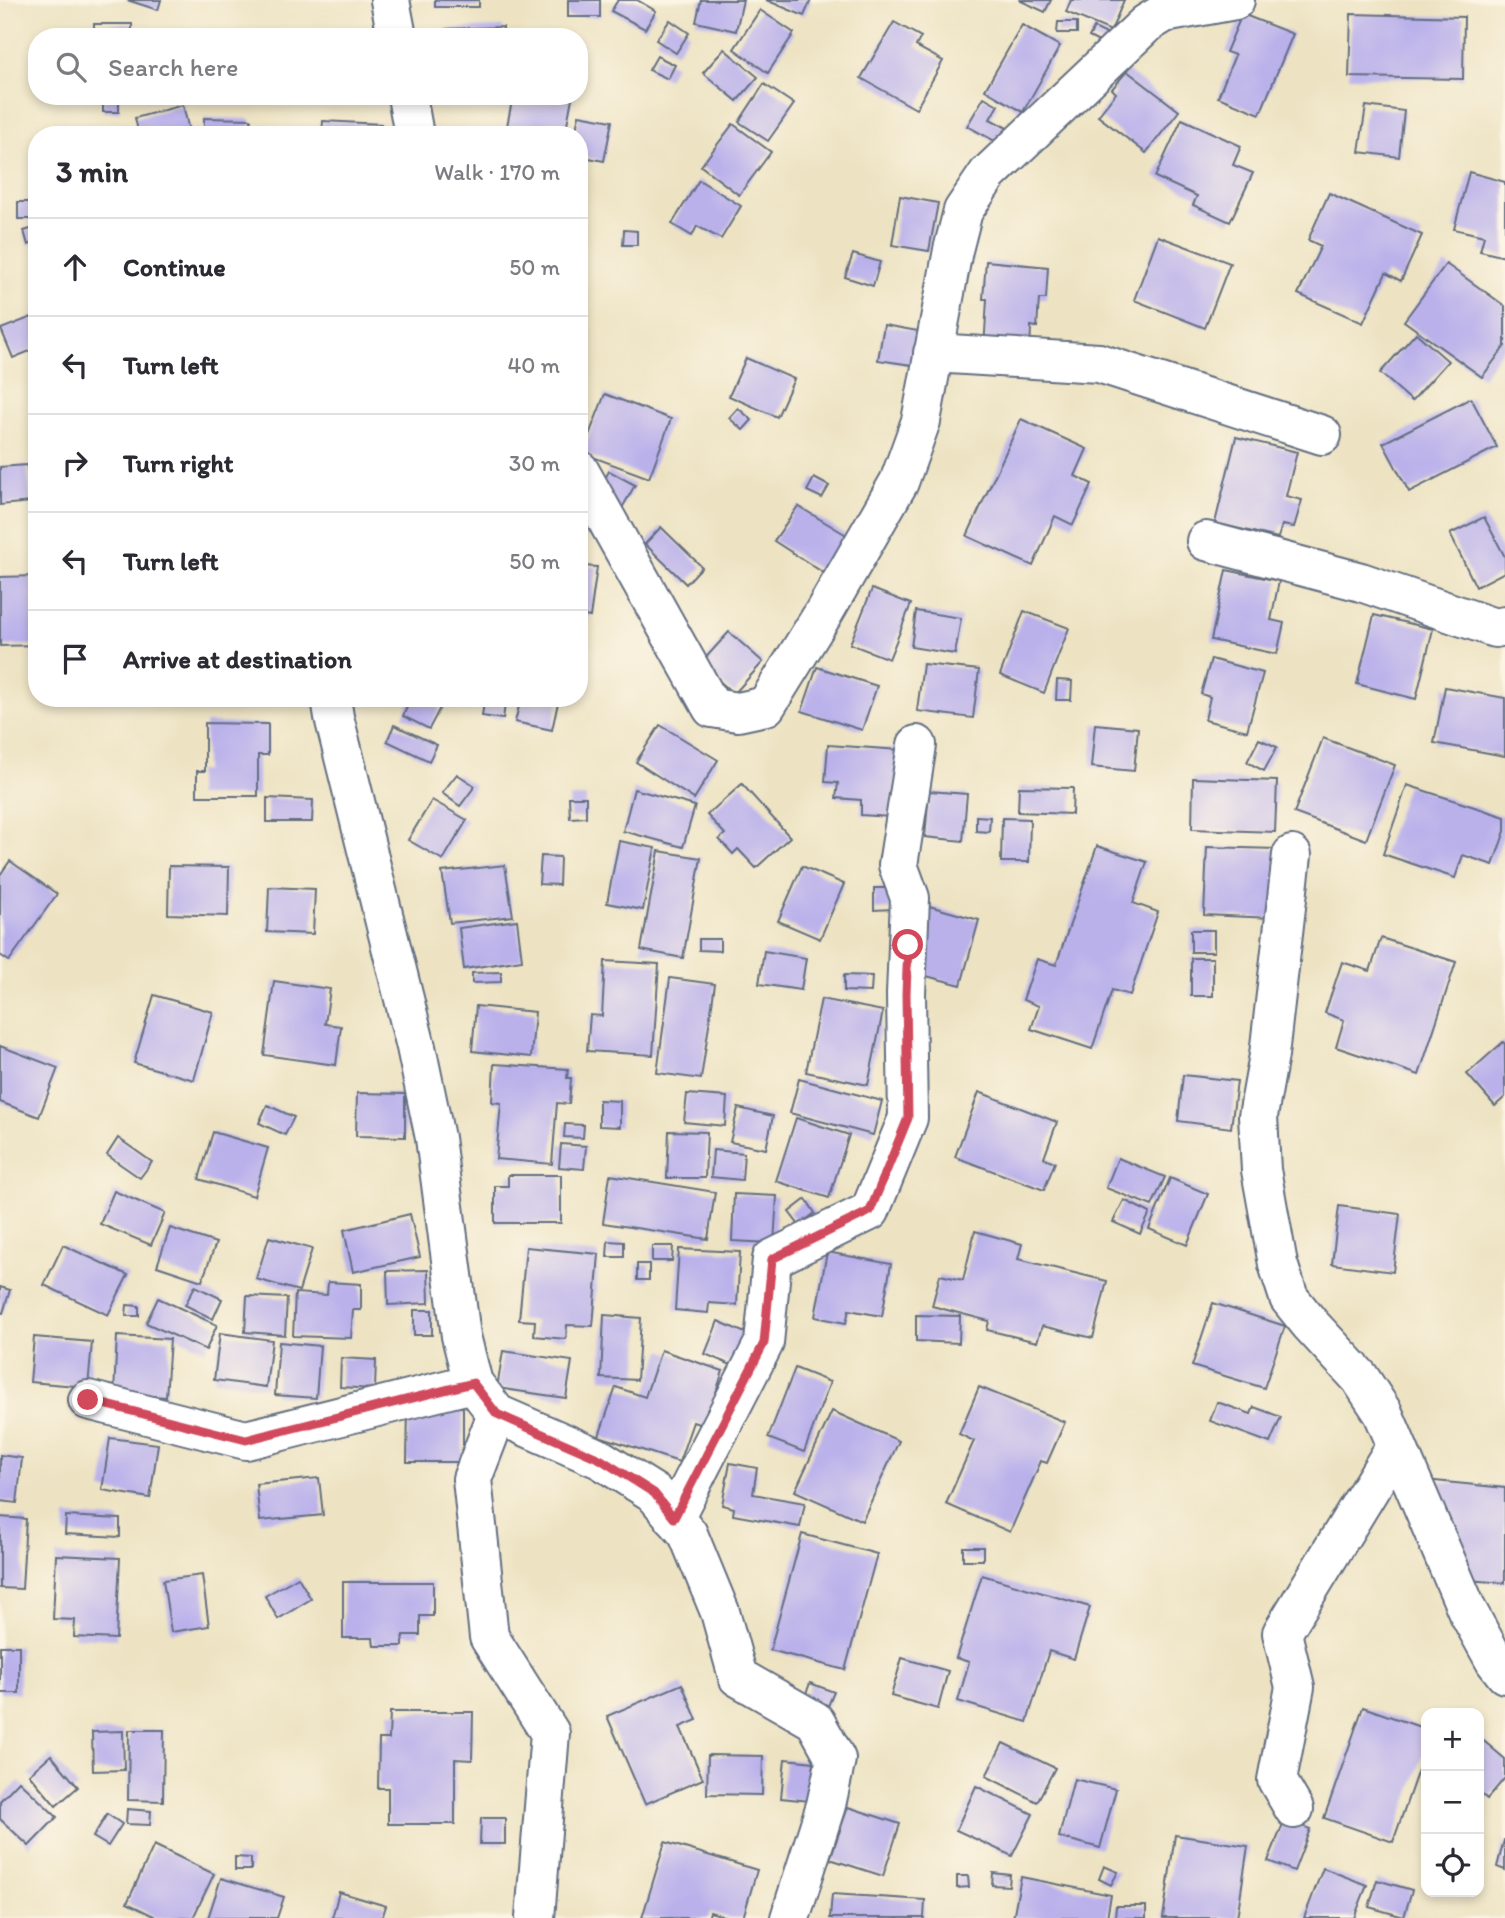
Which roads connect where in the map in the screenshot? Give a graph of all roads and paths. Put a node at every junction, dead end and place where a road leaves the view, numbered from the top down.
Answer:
1 (390, 0) edge
2 (1235, 0) edge
3 (395, 28) edge
4 (409, 105) edge
5 (412, 126) edge
6 (933, 353) junction
7 (1322, 435) dead end
8 (588, 486) edge
9 (1206, 541) dead end
10 (1505, 626) edge
11 (332, 707) edge
12 (917, 745) dead end
13 (1292, 855) dead end
14 (473, 1383) junction
15 (88, 1400) dead end
16 (497, 1414) junction
17 (1396, 1446) junction
18 (674, 1518) junction
19 (1505, 1674) edge
20 (1294, 1809) dead end
21 (535, 1918) edge
22 (790, 1918) edge

1 - 3 street
2 - 6 street
4 - 5 street
6 - 7 street
6 - 8 street
9 - 10 street
11 - 14 street
12 - 18 street
13 - 17 street
14 - 15 street
14 - 16 street
16 - 18 street
16 - 21 street
17 - 19 street
17 - 20 street
18 - 22 street

